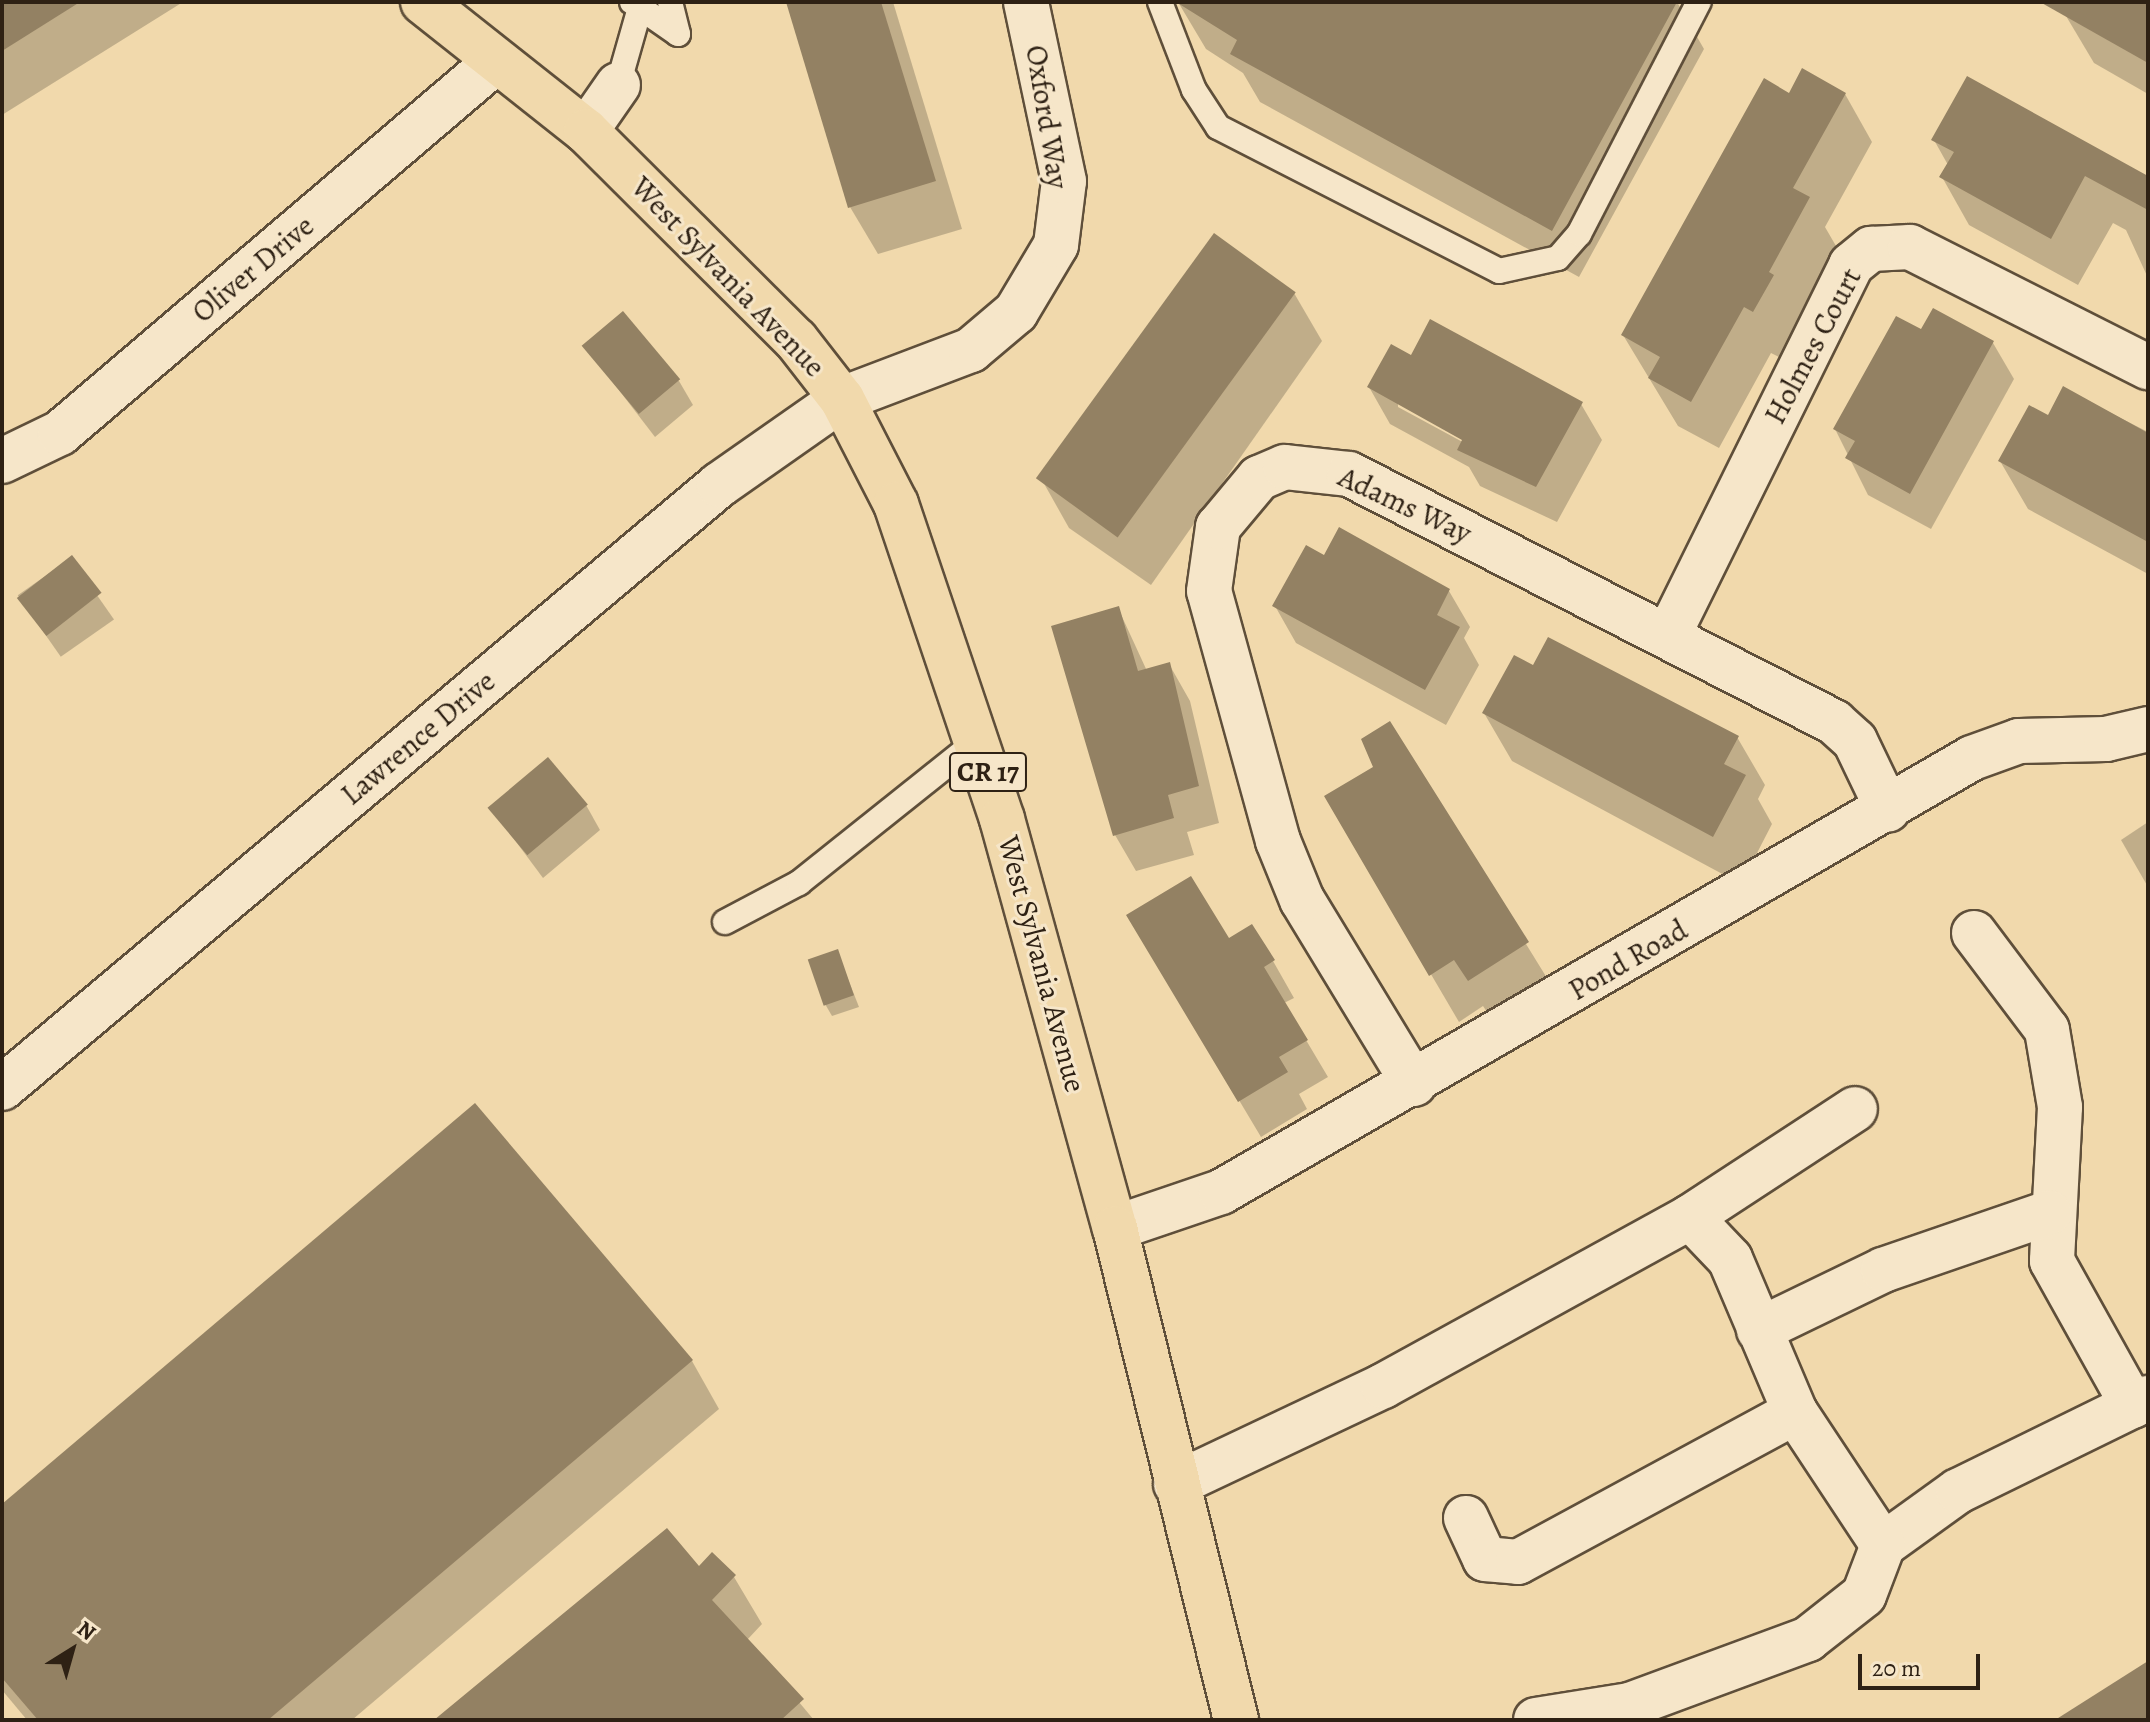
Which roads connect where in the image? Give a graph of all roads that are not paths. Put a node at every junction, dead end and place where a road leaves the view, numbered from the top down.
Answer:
1 (423, 2) edge
2 (670, 2) edge
3 (1026, 2) edge
4 (1160, 2) edge
5 (1699, 2) edge
6 (636, 5) edge
7 (494, 63) junction
8 (618, 85) joint
9 (586, 131) junction
10 (2148, 367) edge
11 (842, 399) junction
12 (2, 461) edge
13 (1668, 636) junction
14 (2148, 729) edge
15 (978, 740) junction
16 (1888, 810) junction
17 (725, 922) dead end
18 (1974, 933) dead end
19 (1414, 1084) junction
20 (2, 1088) edge
21 (1855, 1109) dead end
22 (2049, 1213) junction
23 (1690, 1217) junction
24 (1115, 1228) junction
25 (1759, 1330) junction
26 (2140, 1402) edge
27 (1795, 1412) junction
28 (1176, 1484) junction
29 (1466, 1518) dead end
30 (1883, 1545) junction
31 (1626, 1712) edge
32 (1236, 1720) edge
33 (1536, 1720) edge

1 - 7 main road, West Sylvania Avenue / CR 17
2 - 6 lane
3 - 11 street, Oxford Way
4 - 5 lane
6 - 8 lane
7 - 9 main road, West Sylvania Avenue / CR 17
7 - 12 street, Oliver Drive
8 - 9 street
9 - 11 main road, West Sylvania Avenue / CR 17
10 - 13 street, Holmes Court
11 - 15 main road, West Sylvania Avenue / CR 17
11 - 20 street, Lawrence Drive
13 - 16 street, Adams Way
13 - 19 street, Adams Way
14 - 16 street, Pond Road
15 - 17 lane
15 - 24 main road, West Sylvania Avenue / CR 17
16 - 19 street, Pond Road
18 - 22 street
19 - 24 street, Pond Road
21 - 23 street
22 - 25 street
22 - 26 street
23 - 25 street
23 - 28 street
24 - 28 main road, West Sylvania Avenue / CR 17
25 - 27 street
26 - 30 street
27 - 29 street
27 - 30 street
28 - 32 main road, West Sylvania Avenue / CR 17
30 - 31 street
31 - 33 street

